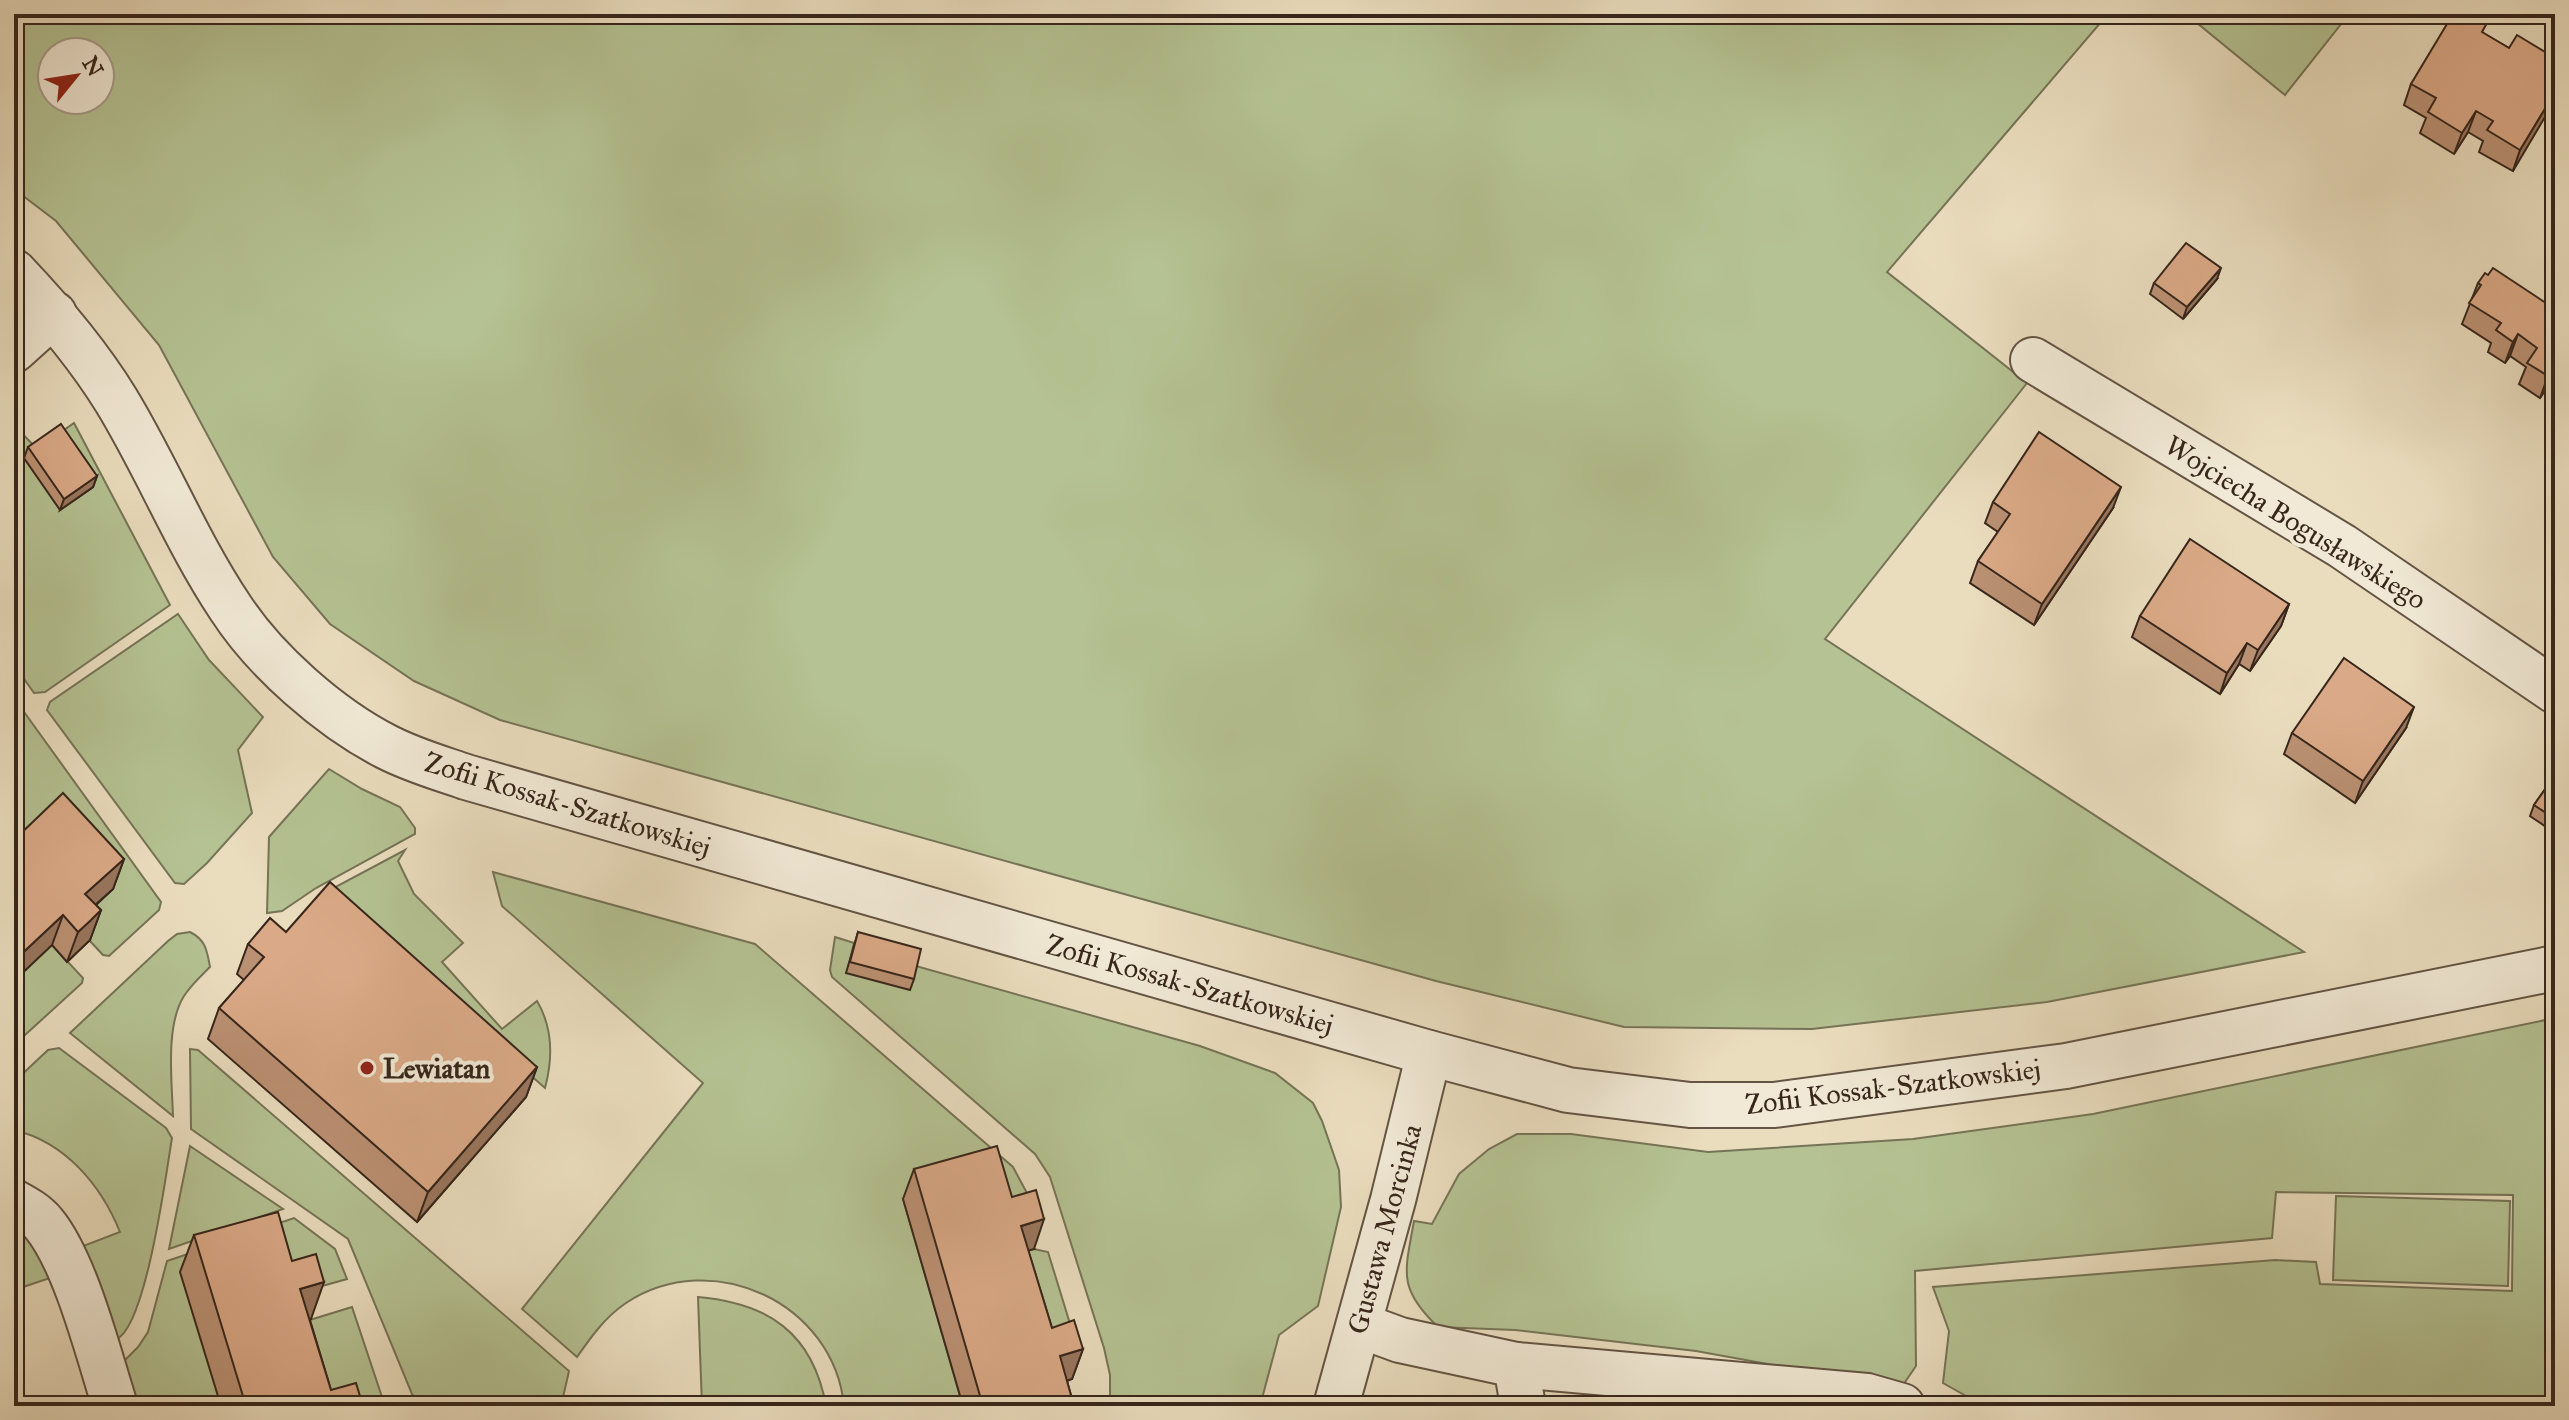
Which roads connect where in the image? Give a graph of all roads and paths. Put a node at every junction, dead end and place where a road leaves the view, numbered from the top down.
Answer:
1 (14, 272) edge
2 (54, 314) junction
3 (14, 350) edge
4 (2033, 360) dead end
5 (2555, 691) edge
6 (2555, 968) edge
7 (1429, 1053) junction
8 (14, 1202) edge
9 (1359, 1325) junction
10 (1519, 1386) edge
11 (115, 1406) edge
12 (1336, 1406) edge
13 (1902, 1406) edge

1 - 2 street, Zofii Kossak-Szatkowskiej
2 - 3 street
2 - 7 street, Zofii Kossak-Szatkowskiej
4 - 5 street, Wojciecha Bogusławskiego
6 - 7 street, Zofii Kossak-Szatkowskiej
7 - 9 street, Gustawa Morcinka
8 - 11 street
9 - 10 street
9 - 12 street, Gustawa Morcinka
10 - 13 street

